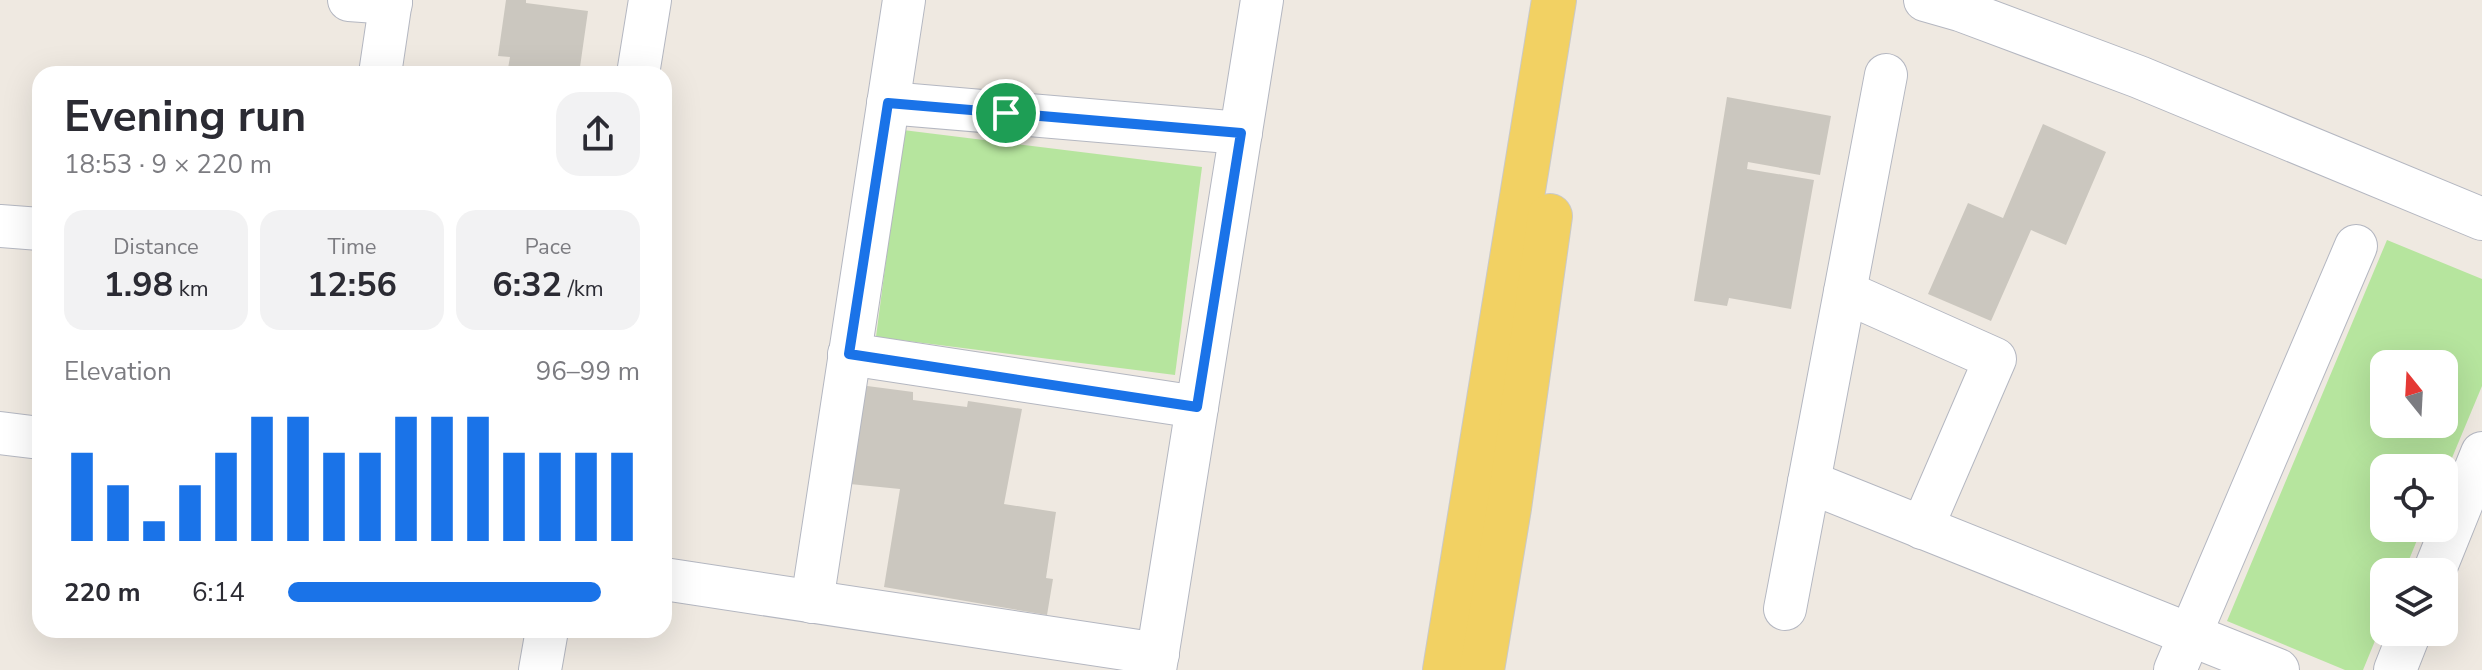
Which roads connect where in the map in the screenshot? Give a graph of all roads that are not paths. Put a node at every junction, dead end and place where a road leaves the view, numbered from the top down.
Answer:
1 (349, 0) edge
2 (650, 0) edge
3 (904, 0) edge
4 (1262, 0) edge
5 (1554, 0) edge
6 (1581, 0) edge
7 (1925, 0) edge
8 (391, 2) edge
9 (381, 66) edge
10 (639, 66) edge
11 (1886, 75) dead end
12 (888, 103) junction
13 (1241, 133) junction
14 (2482, 219) edge
15 (0, 226) edge
16 (32, 228) edge
17 (2356, 246) dead end
18 (1845, 292) junction
19 (849, 354) junction
20 (1197, 407) junction
21 (0, 433) edge
22 (32, 437) edge
23 (2482, 453) edge
24 (1809, 482) junction
25 (1922, 528) junction
26 (2440, 558) edge
27 (672, 580) edge
28 (812, 602) junction
29 (1785, 609) dead end
30 (546, 638) edge
31 (2404, 646) edge
32 (2182, 652) edge
33 (1156, 662) edge
34 (540, 670) edge
35 (1445, 670) edge
36 (1482, 670) edge
37 (2278, 670) edge
38 (2395, 670) edge

1 - 8 street
2 - 10 street
3 - 12 street
4 - 13 street
5 - 35 main road
6 - 36 main road
7 - 14 street
8 - 9 street
11 - 18 street
12 - 13 street
12 - 19 street
13 - 20 street
15 - 16 street
17 - 32 street
18 - 24 street
18 - 25 street
19 - 20 street
19 - 28 street
20 - 33 street
21 - 22 street
23 - 26 street
24 - 25 street
24 - 29 street
25 - 32 street
27 - 28 street
28 - 33 street
30 - 34 street
31 - 38 street
32 - 37 street

